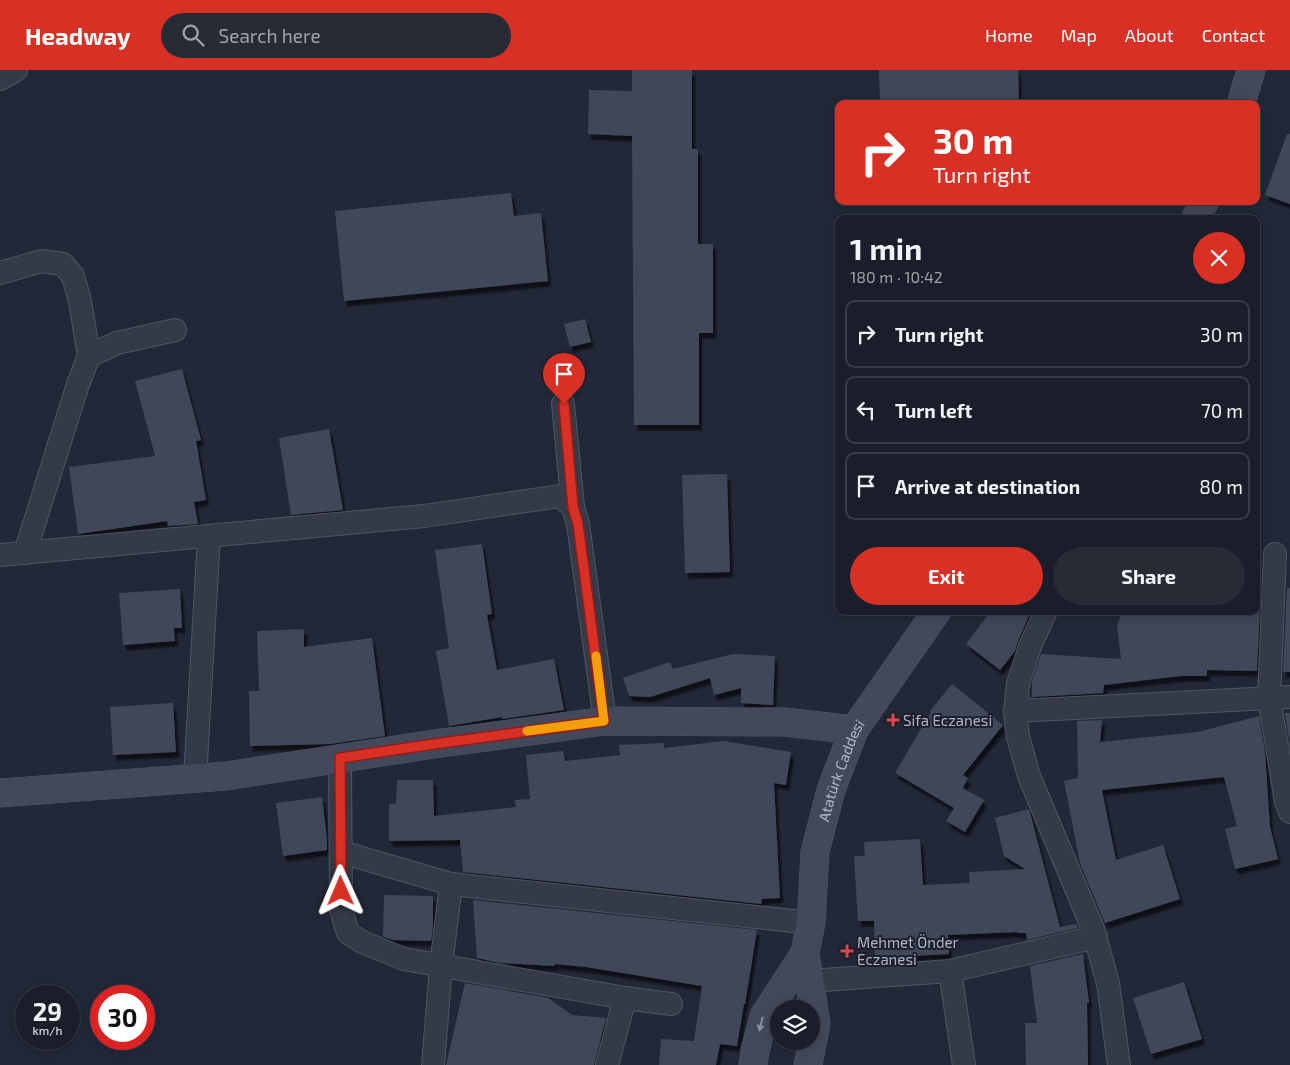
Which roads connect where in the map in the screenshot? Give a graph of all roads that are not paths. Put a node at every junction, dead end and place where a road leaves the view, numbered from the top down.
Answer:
1 (16, 70) edge
2 (1251, 70) edge
3 (0, 79) edge
4 (1242, 100) edge
5 (0, 273) edge
6 (175, 330) dead end
7 (89, 356) junction
8 (564, 404) dead end
9 (573, 507) junction
10 (209, 536) junction
11 (25, 553) junction
12 (1274, 554) edge
13 (0, 556) edge
14 (934, 615) edge
15 (1044, 615) edge
16 (1280, 697) edge
17 (1015, 711) junction
18 (604, 721) junction
19 (854, 730) junction
20 (340, 758) junction
21 (195, 779) junction
22 (0, 792) edge
23 (1290, 812) edge
24 (341, 852) junction
25 (451, 884) junction
26 (811, 923) junction
27 (1096, 937) junction
28 (805, 953) junction
29 (441, 966) junction
30 (950, 971) junction
31 (809, 981) junction
32 (625, 998) junction
33 (671, 1004) dead end
34 (814, 1057) edge
35 (433, 1065) edge
36 (606, 1065) edge
37 (753, 1065) edge
38 (964, 1065) edge
39 (1119, 1065) edge

1 - 3 street
2 - 4 street
5 - 7 street
6 - 7 street
7 - 11 street
8 - 9 street
9 - 10 street
9 - 18 street
10 - 11 street
10 - 21 street
11 - 13 street
12 - 16 street
14 - 19 street, Atatürk Caddesi
15 - 17 street
16 - 17 street
16 - 23 street
17 - 27 street
18 - 19 street
18 - 20 street
19 - 26 street, Atatürk Caddesi
20 - 21 street
20 - 24 street
21 - 22 street
24 - 25 street
24 - 29 street
25 - 26 street
25 - 29 street
26 - 28 street, Atatürk Caddesi
27 - 30 street
27 - 39 street
28 - 31 street
28 -> 37 street
29 - 32 street
29 - 35 street
30 - 31 street
30 - 38 street
31 - 34 street
32 - 33 street
32 - 36 street

